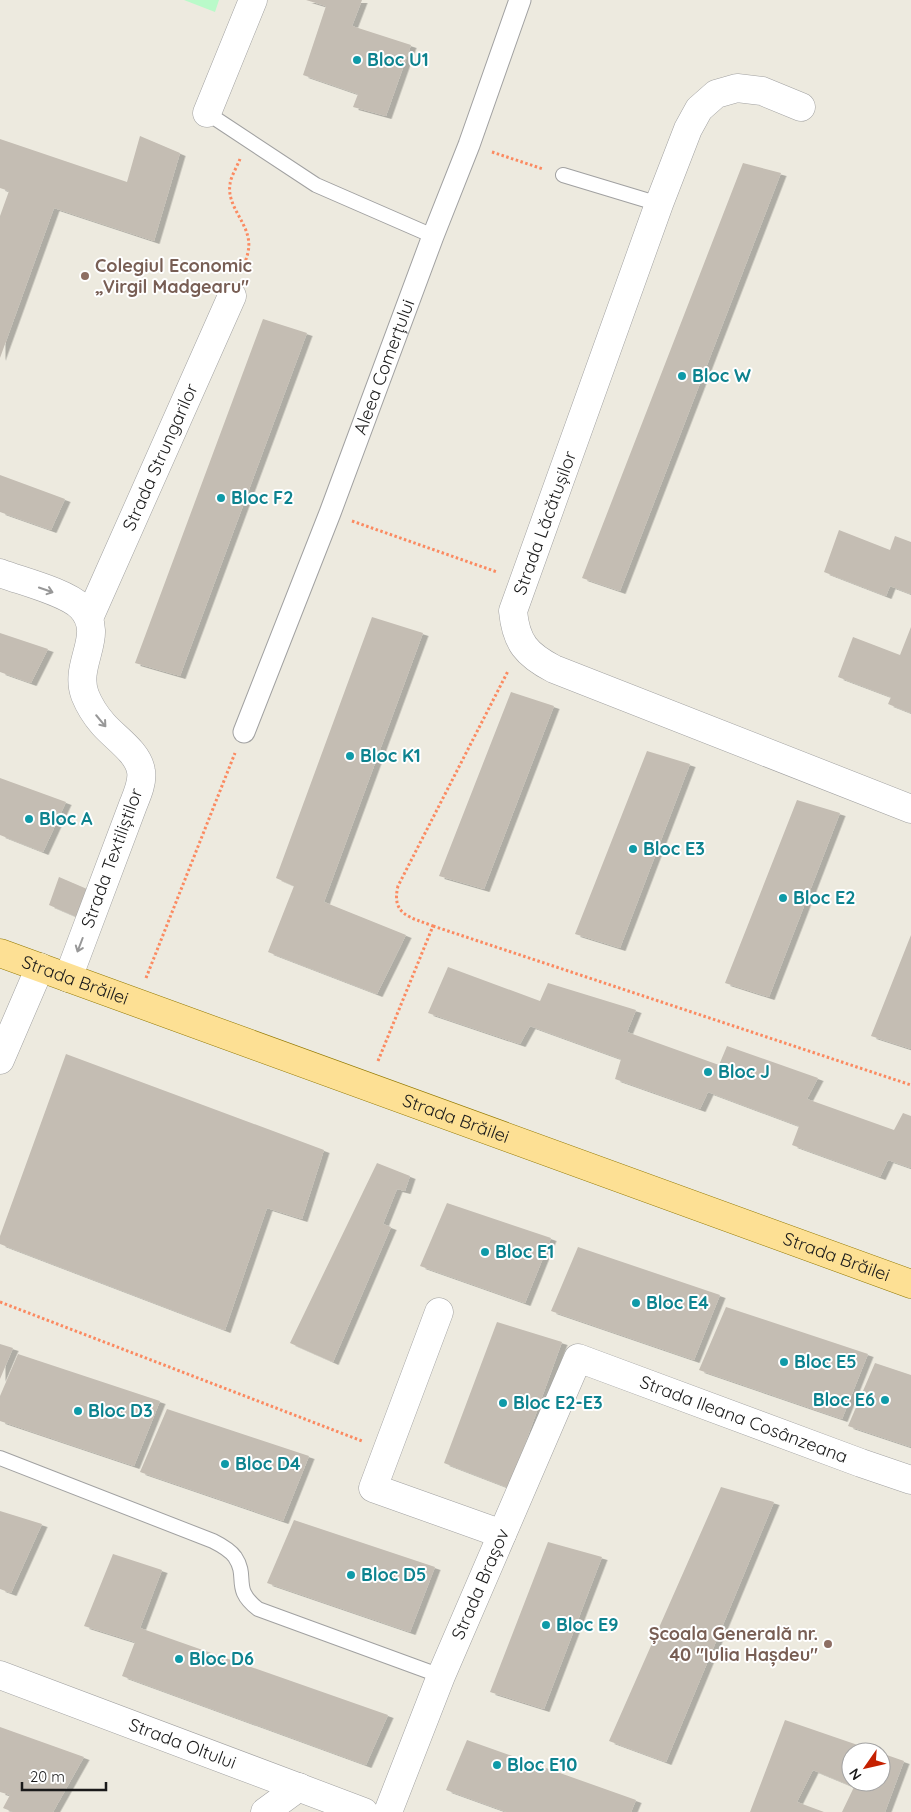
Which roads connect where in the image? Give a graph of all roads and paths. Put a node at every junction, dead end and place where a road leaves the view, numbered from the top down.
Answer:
1 (253, 0) edge
2 (520, 0) edge
3 (801, 107) dead end
4 (207, 113) joint
5 (247, 139) junction
6 (469, 145) junction
7 (563, 175) joint
8 (658, 204) junction
9 (433, 236) junction
10 (232, 296) joint
11 (330, 513) junction
12 (0, 573) edge
13 (524, 581) junction
14 (89, 618) junction
15 (522, 644) junction
16 (244, 732) dead end
17 (227, 773) dead end
18 (911, 809) edge
19 (432, 926) junction
20 (0, 953) edge
21 (40, 967) junction
22 (68, 978) junction
23 (135, 1002) junction
24 (0, 1060) edge
25 (911, 1085) edge
26 (368, 1087) junction
27 (911, 1284) edge
28 (0, 1302) edge
29 (439, 1312) dead end
30 (572, 1356) joint
31 (386, 1450) junction
32 (0, 1458) edge
33 (911, 1480) edge
34 (502, 1534) junction
35 (0, 1675) edge
36 (441, 1676) junction
37 (300, 1787) junction
38 (264, 1812) edge
39 (364, 1812) edge
40 (388, 1812) edge

1 - 4 street
2 - 6 street, Aleea Comerțului
3 - 8 street, Strada Lăcătușilor
4 - 5 lane
5 - 9 lane
5 - 10 path
6 - 7 path
6 - 9 street, Aleea Comerțului
7 - 8 lane
8 - 13 street, Strada Lăcătușilor
9 - 11 street, Aleea Comerțului
10 - 14 street, Strada Strungarilor
11 - 13 path
11 - 16 street, Aleea Comerțului
12 -> 14 street
13 - 15 street, Strada Lăcătușilor
14 -> 22 street, Strada Textiliștilor
15 - 18 street, Strada Lăcătușilor
15 - 19 path
17 - 23 path
19 - 25 path
19 - 26 path
20 - 21 main road, Strada Brăilei
21 - 22 main road, Strada Brăilei
21 - 24 street
22 - 23 main road, Strada Brăilei
23 - 26 main road, Strada Brăilei
26 - 27 main road, Strada Brăilei
28 - 31 path
29 - 31 street
30 - 33 street, Strada Ileana Cosânzeana
30 - 34 street, Strada Brașov
31 - 34 street
32 - 36 lane
34 - 36 street, Strada Brașov
35 - 37 street, Strada Oltului
36 - 40 street, Strada Brașov
37 - 38 street
37 - 39 street, Strada Oltului

